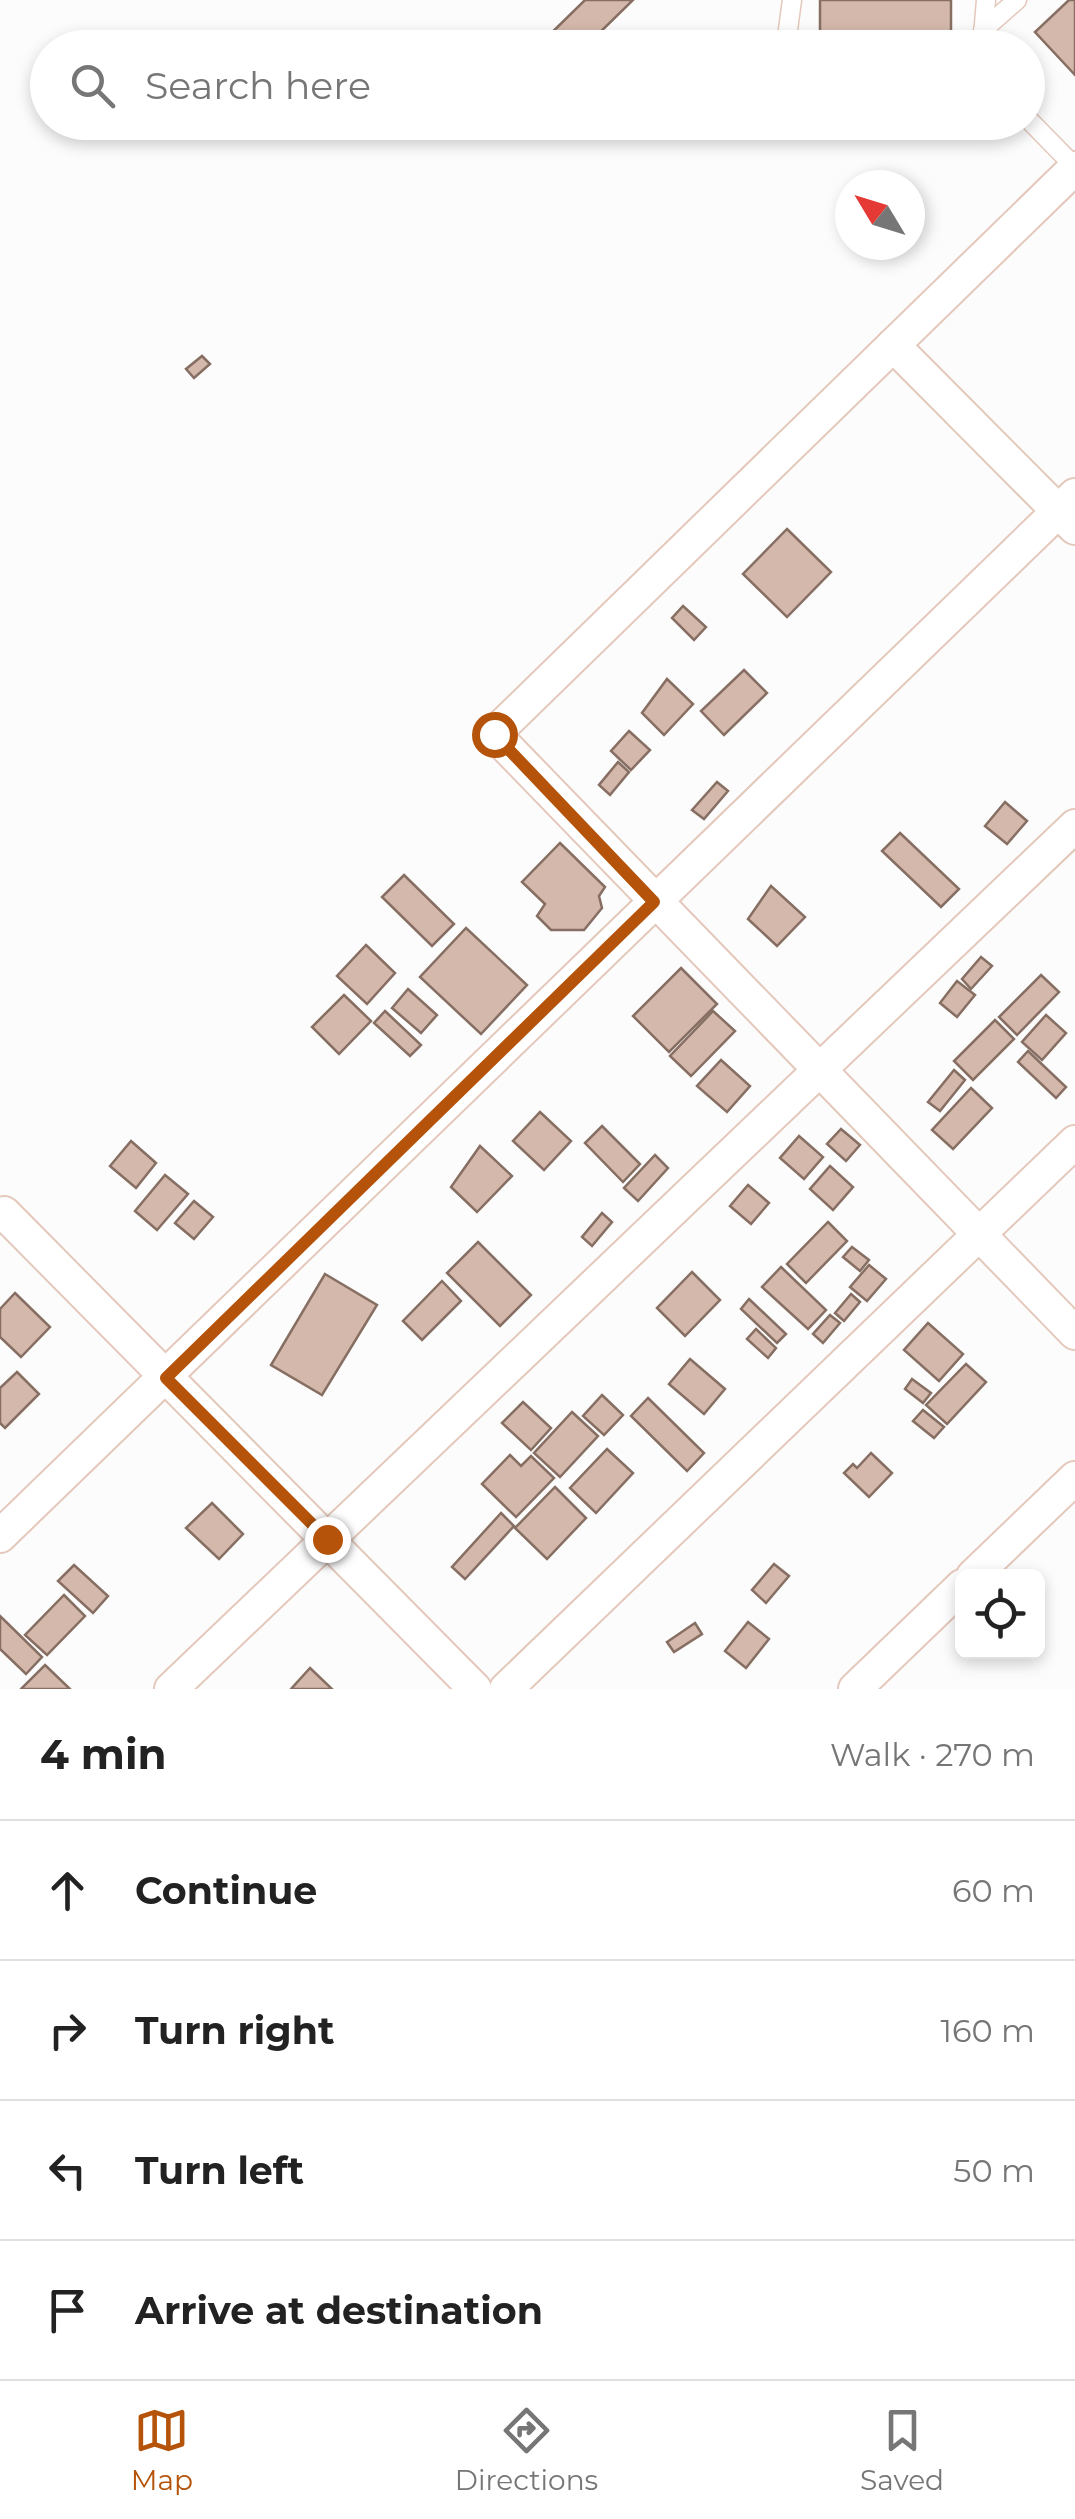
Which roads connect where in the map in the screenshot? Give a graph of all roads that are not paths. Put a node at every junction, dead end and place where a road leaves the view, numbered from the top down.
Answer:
1 (792, 0) edge
2 (986, 0) edge
3 (1017, 0) edge
4 (788, 30) edge
5 (984, 30) edge
6 (991, 30) edge
7 (1045, 136) edge
8 (1075, 167) edge
9 (894, 346) junction
10 (1069, 511) edge
11 (1075, 826) edge
12 (654, 902) junction
13 (820, 1070) junction
14 (1075, 1142) edge
15 (4, 1214) dead end
16 (979, 1234) junction
17 (1075, 1333) edge
18 (166, 1378) junction
19 (1075, 1478) edge
20 (0, 1536) edge
21 (327, 1539) junction
22 (979, 1569) edge
23 (955, 1593) edge
24 (172, 1689) edge
25 (475, 1689) edge
26 (506, 1689) edge
27 (856, 1689) edge

1 - 4 lane
2 - 5 lane
3 - 6 lane
7 - 8 lane
8 - 9 street
9 - 10 street
9 - 12 street
10 - 12 street
11 - 13 street
12 - 13 street
12 - 18 street
13 - 16 street
13 - 21 street
14 - 16 street
15 - 18 street
16 - 17 street
16 - 26 street
18 - 20 street
18 - 21 street
19 - 22 street
21 - 24 street
21 - 25 street
23 - 27 street

